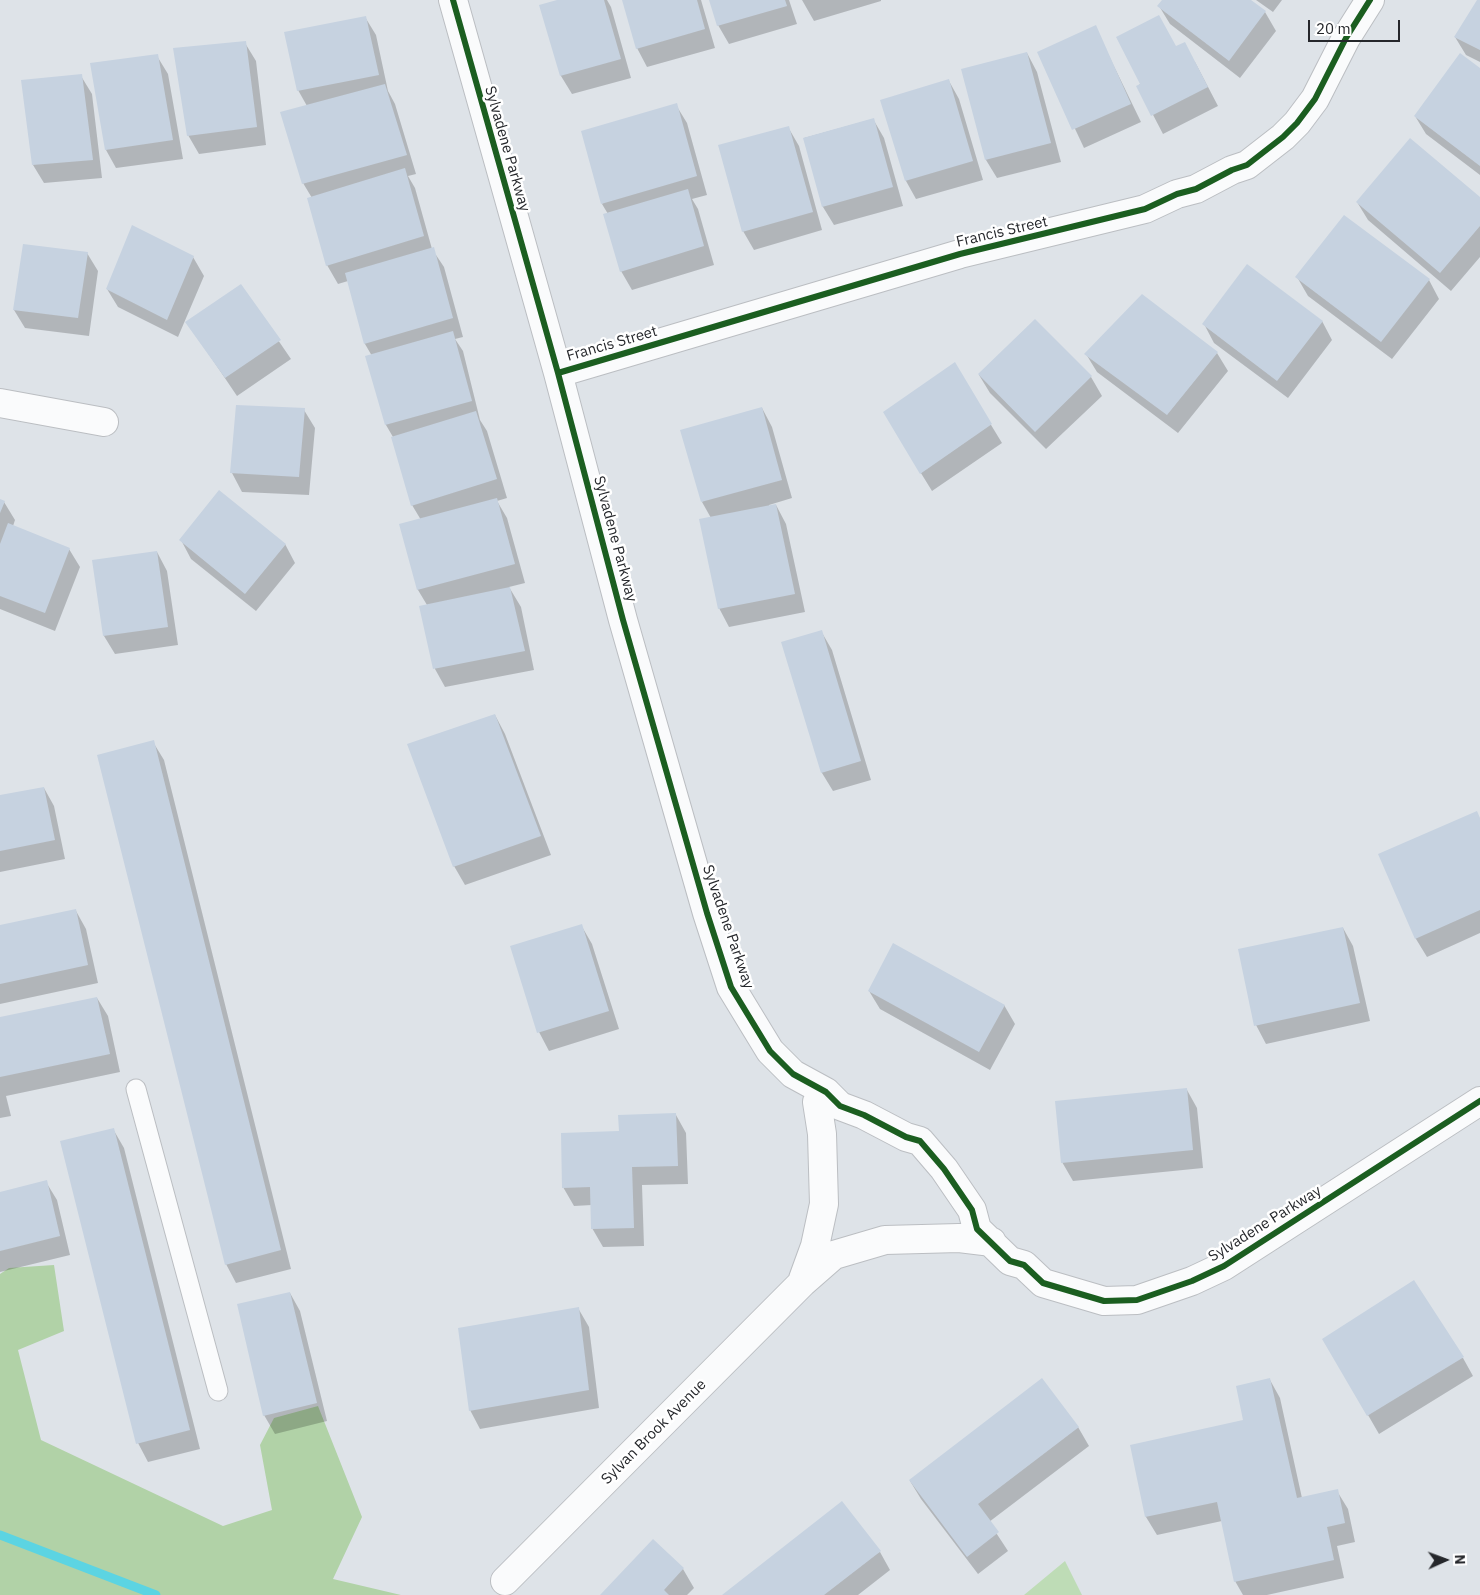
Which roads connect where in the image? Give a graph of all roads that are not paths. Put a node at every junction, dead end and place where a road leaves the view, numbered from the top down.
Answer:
1 (453, 0) edge
2 (1370, 0) edge
3 (558, 373) junction
4 (0, 403) edge
5 (104, 422) dead end
6 (136, 1090) dead end
7 (826, 1092) junction
8 (1480, 1101) edge
9 (992, 1242) junction
10 (802, 1283) junction
11 (218, 1391) dead end
12 (505, 1580) dead end

1 - 3 street, Sylvadene Parkway
2 - 3 street, Francis Street
3 - 7 street, Sylvadene Parkway
4 - 5 street
6 - 11 lane
7 - 9 street, Sylvadene Parkway
7 - 10 street, Sylvan Brook Avenue
8 - 9 street, Sylvadene Parkway
9 - 10 street, Sylvan Brook Avenue
10 - 12 street, Sylvan Brook Avenue

